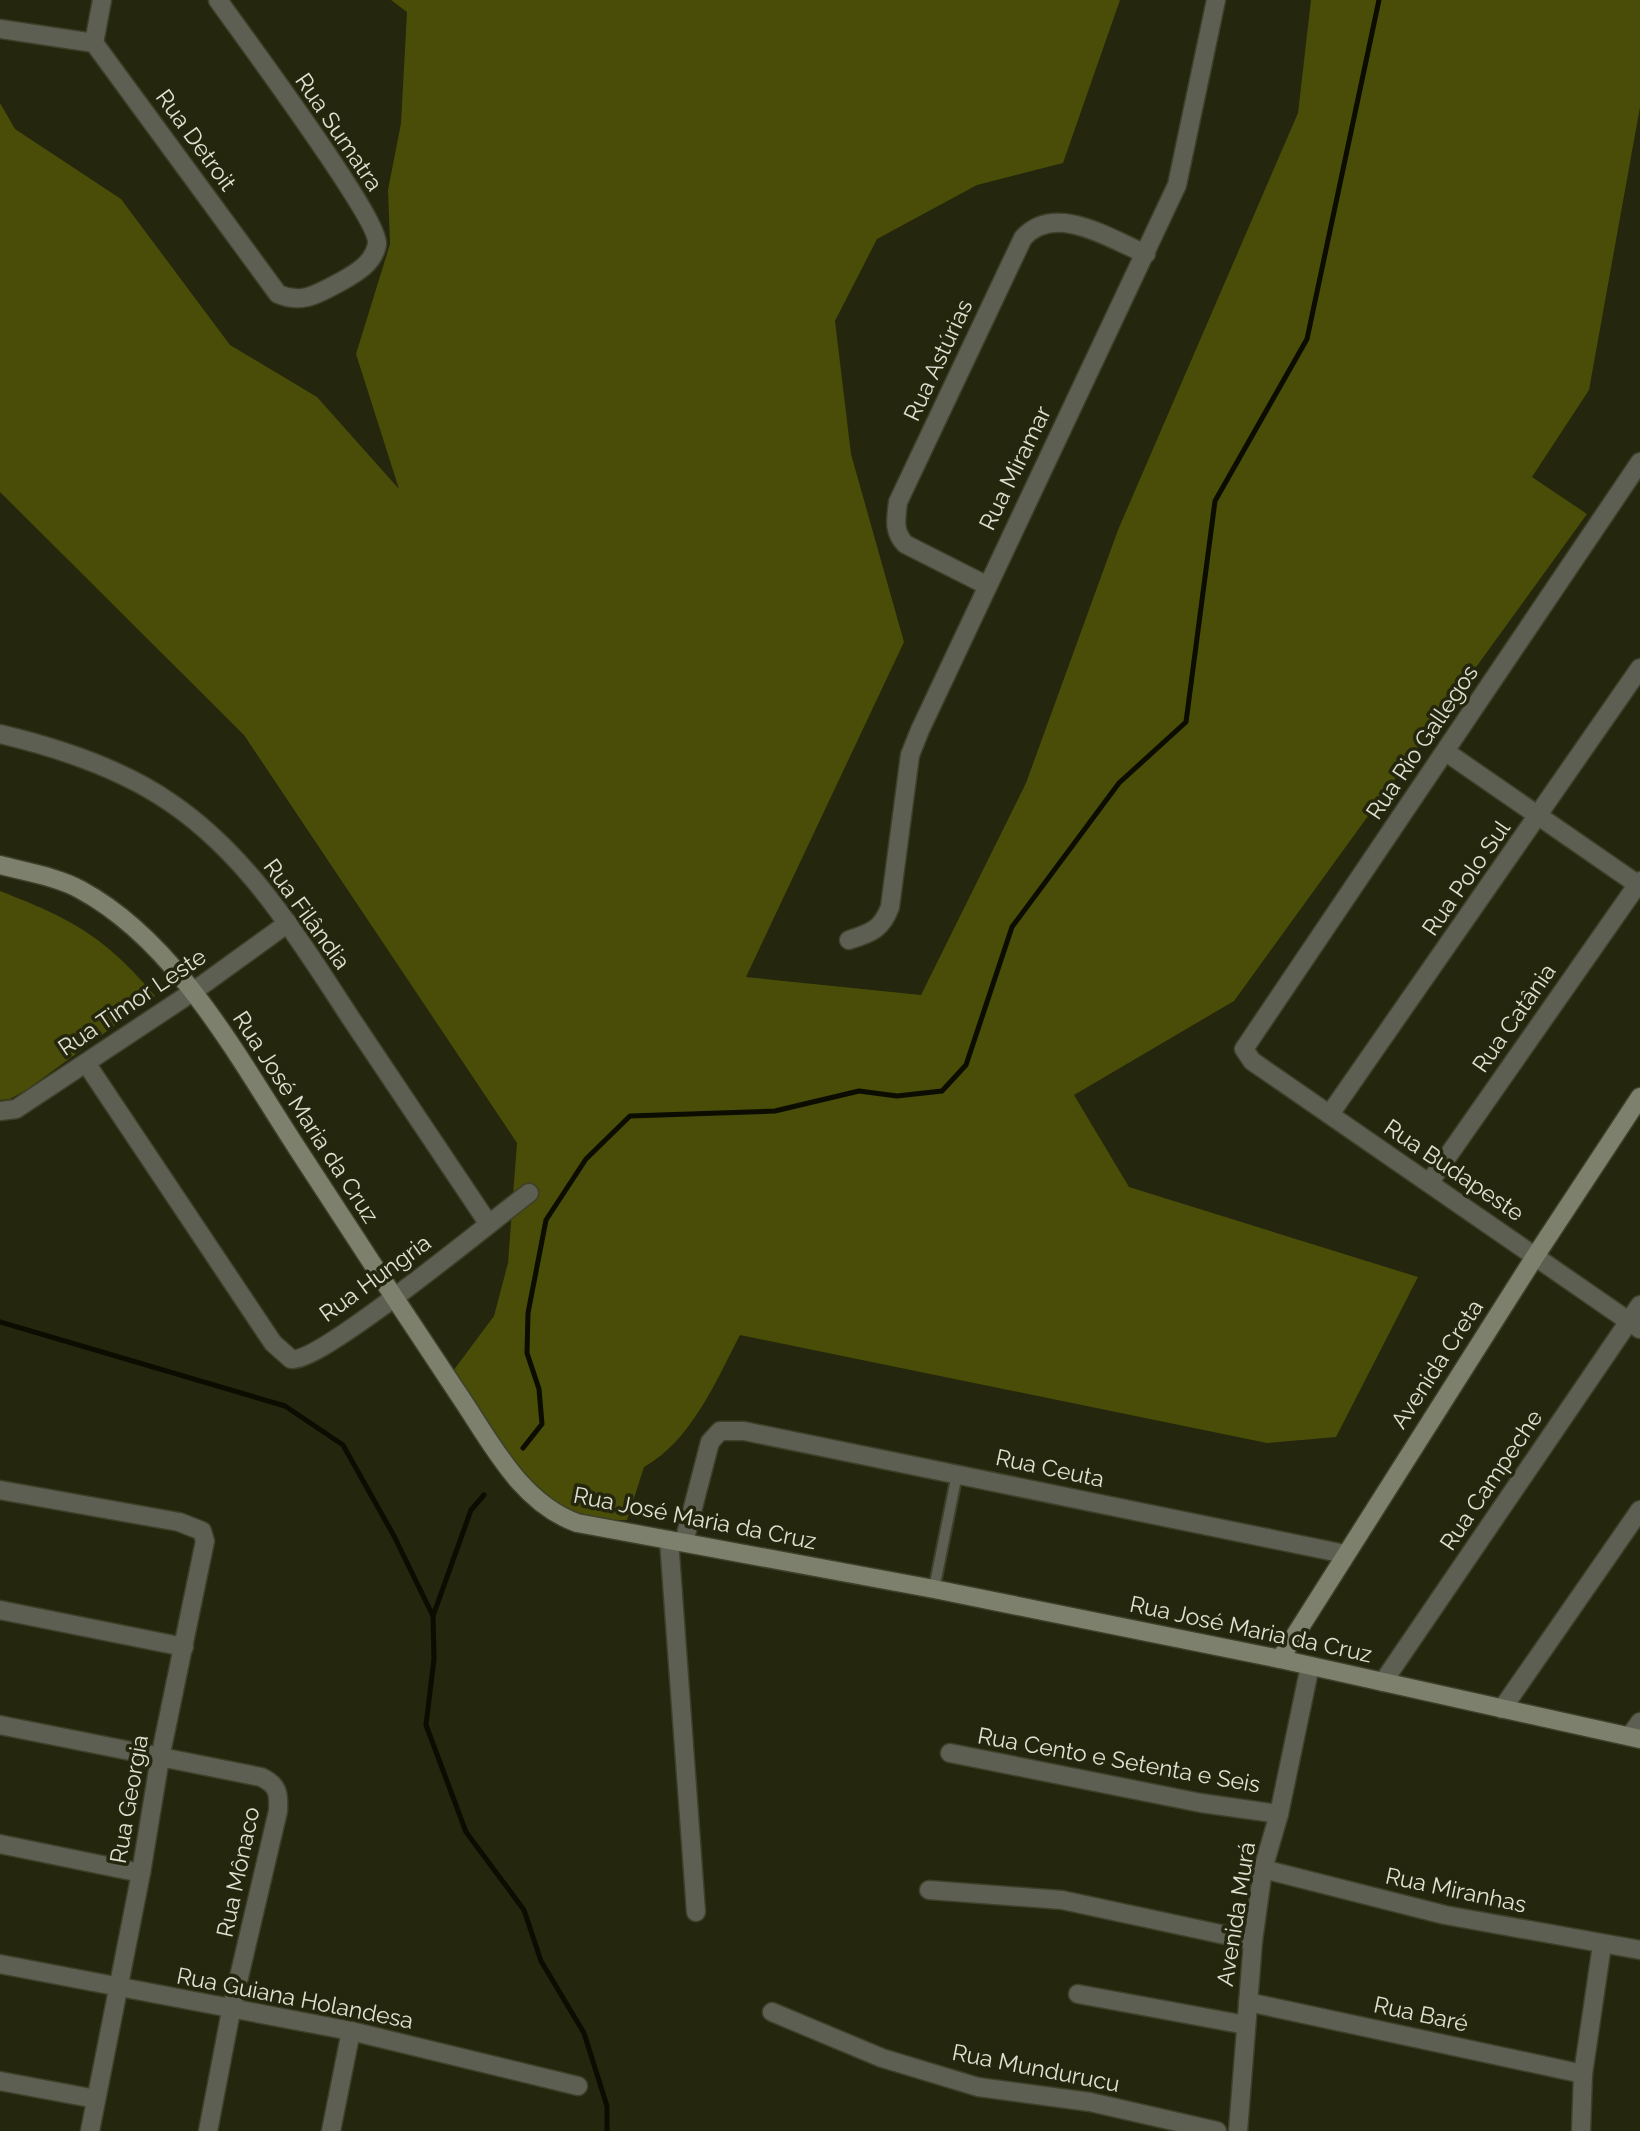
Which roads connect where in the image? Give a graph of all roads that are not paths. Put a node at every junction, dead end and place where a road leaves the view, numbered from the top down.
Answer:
1 (102, 0) edge
2 (218, 0) edge
3 (1216, 0) edge
4 (0, 29) edge
5 (94, 43) junction
6 (1146, 254) junction
7 (334, 285) joint
8 (1640, 462) edge
9 (986, 585) junction
10 (1640, 668) edge
11 (0, 734) edge
12 (1446, 752) junction
13 (1538, 817) junction
14 (0, 865) edge
15 (1639, 884) edge
16 (288, 923) junction
17 (849, 940) dead end
18 (194, 991) junction
19 (1244, 1049) joint
20 (86, 1063) junction
21 (1640, 1097) edge
22 (0, 1111) edge
23 (1330, 1114) junction
24 (1429, 1183) junction
25 (529, 1193) dead end
26 (488, 1223) junction
27 (1536, 1255) junction
28 (394, 1297) junction
29 (1640, 1305) edge
30 (1634, 1325) edge
31 (957, 1474) junction
32 (0, 1490) edge
33 (1640, 1510) edge
34 (677, 1541) junction
35 (1345, 1554) junction
36 (934, 1589) junction
37 (0, 1610) edge
38 (184, 1647) junction
39 (1280, 1659) junction
40 (1310, 1665) junction
41 (1383, 1682) junction
42 (1502, 1709) junction
43 (0, 1726) edge
44 (1637, 1732) edge
45 (950, 1753) dead end
46 (160, 1758) junction
47 (1279, 1814) junction
48 (0, 1844) edge
49 (1263, 1869) junction
50 (141, 1872) junction
51 (929, 1890) dead end
52 (696, 1912) dead end
53 (1253, 1941) junction
54 (1602, 1945) junction
55 (1640, 1950) edge
56 (0, 1964) edge
57 (118, 1987) junction
58 (1078, 1994) dead end
59 (1248, 2003) junction
60 (232, 2011) junction
61 (772, 2012) dead end
62 (1246, 2025) junction
63 (351, 2031) junction
64 (1583, 2074) junction
65 (0, 2081) edge
66 (578, 2087) dead end
67 (96, 2099) junction
68 (90, 2131) edge
69 (208, 2131) edge
70 (331, 2131) edge
71 (1217, 2131) edge
72 (1238, 2131) edge
73 (1581, 2131) edge

1 - 5 street
2 - 7 street, Rua Sumatra
3 - 6 street, Rua Miramar
4 - 5 street
5 - 7 street, Rua Detroit
6 - 9 street, Rua Miramar
6 - 9 street, Rua Astúrias
8 - 12 street, Rua Rio Gallegos
9 - 17 street, Rua Miramar
10 - 13 street, Rua Polo Sul
11 - 16 street, Rua Filândia
12 - 13 street
12 - 19 street, Rua Rio Gallegos
13 - 15 street
13 - 23 street, Rua Polo Sul
14 - 18 street, Rua José Maria da Cruz
15 - 24 street, Rua Catânia
16 - 18 street, Rua Timor Leste
16 - 26 street, Rua Filândia
18 - 20 street, Rua Timor Leste
18 - 28 street, Rua José Maria da Cruz
19 - 23 street, Rua Budapeste
20 - 22 street, Rua Timor Leste
20 - 28 street, Rua Hungria
21 - 27 street, Avenida Creta
23 - 24 street, Rua Budapeste
24 - 27 street, Rua Budapeste
25 - 26 street, Rua Hungria
26 - 28 street, Rua Hungria
27 - 30 street, Rua Budapeste
27 - 35 street, Avenida Creta
28 - 34 street, Rua José Maria da Cruz
29 - 30 street, Rua Campeche
30 - 41 street, Rua Campeche
31 - 34 street, Rua Ceuta
31 - 35 street, Rua Ceuta
31 - 36 lane
32 - 38 street, Rua Georgia
33 - 42 street
34 - 36 street, Rua José Maria da Cruz
34 - 52 street
35 - 39 street, Avenida Creta
36 - 39 street, Rua José Maria da Cruz
37 - 38 street
38 - 46 street, Rua Georgia
39 - 40 street, Rua José Maria da Cruz
40 - 41 street, Rua José Maria da Cruz
40 - 47 street, Avenida Murá
41 - 42 street, Rua José Maria da Cruz
42 - 44 street, Rua José Maria da Cruz
43 - 46 street
45 - 47 street, Rua Cento e Setenta e Seis
46 - 50 street, Rua Georgia
46 - 60 street, Rua Mônaco
47 - 49 street, Avenida Murá
48 - 50 street
49 - 53 street, Avenida Murá
49 - 54 street, Rua Miranhas
50 - 57 street, Rua Georgia
51 - 53 street
53 - 59 street, Avenida Murá
54 - 55 street, Rua Miranhas
54 - 64 street
56 - 57 street, Rua Guiana Holandesa
57 - 60 street, Rua Guiana Holandesa
57 - 67 street, Rua Georgia
58 - 62 street
59 - 62 street, Avenida Murá
59 - 64 street, Rua Baré
60 - 63 street, Rua Guiana Holandesa
60 - 69 street, Rua Mônaco
61 - 71 street, Rua Mundurucu
62 - 72 street, Avenida Murá
63 - 66 street, Rua Guiana Holandesa
63 - 70 street
64 - 73 street
65 - 67 street
67 - 68 street, Rua Georgia

